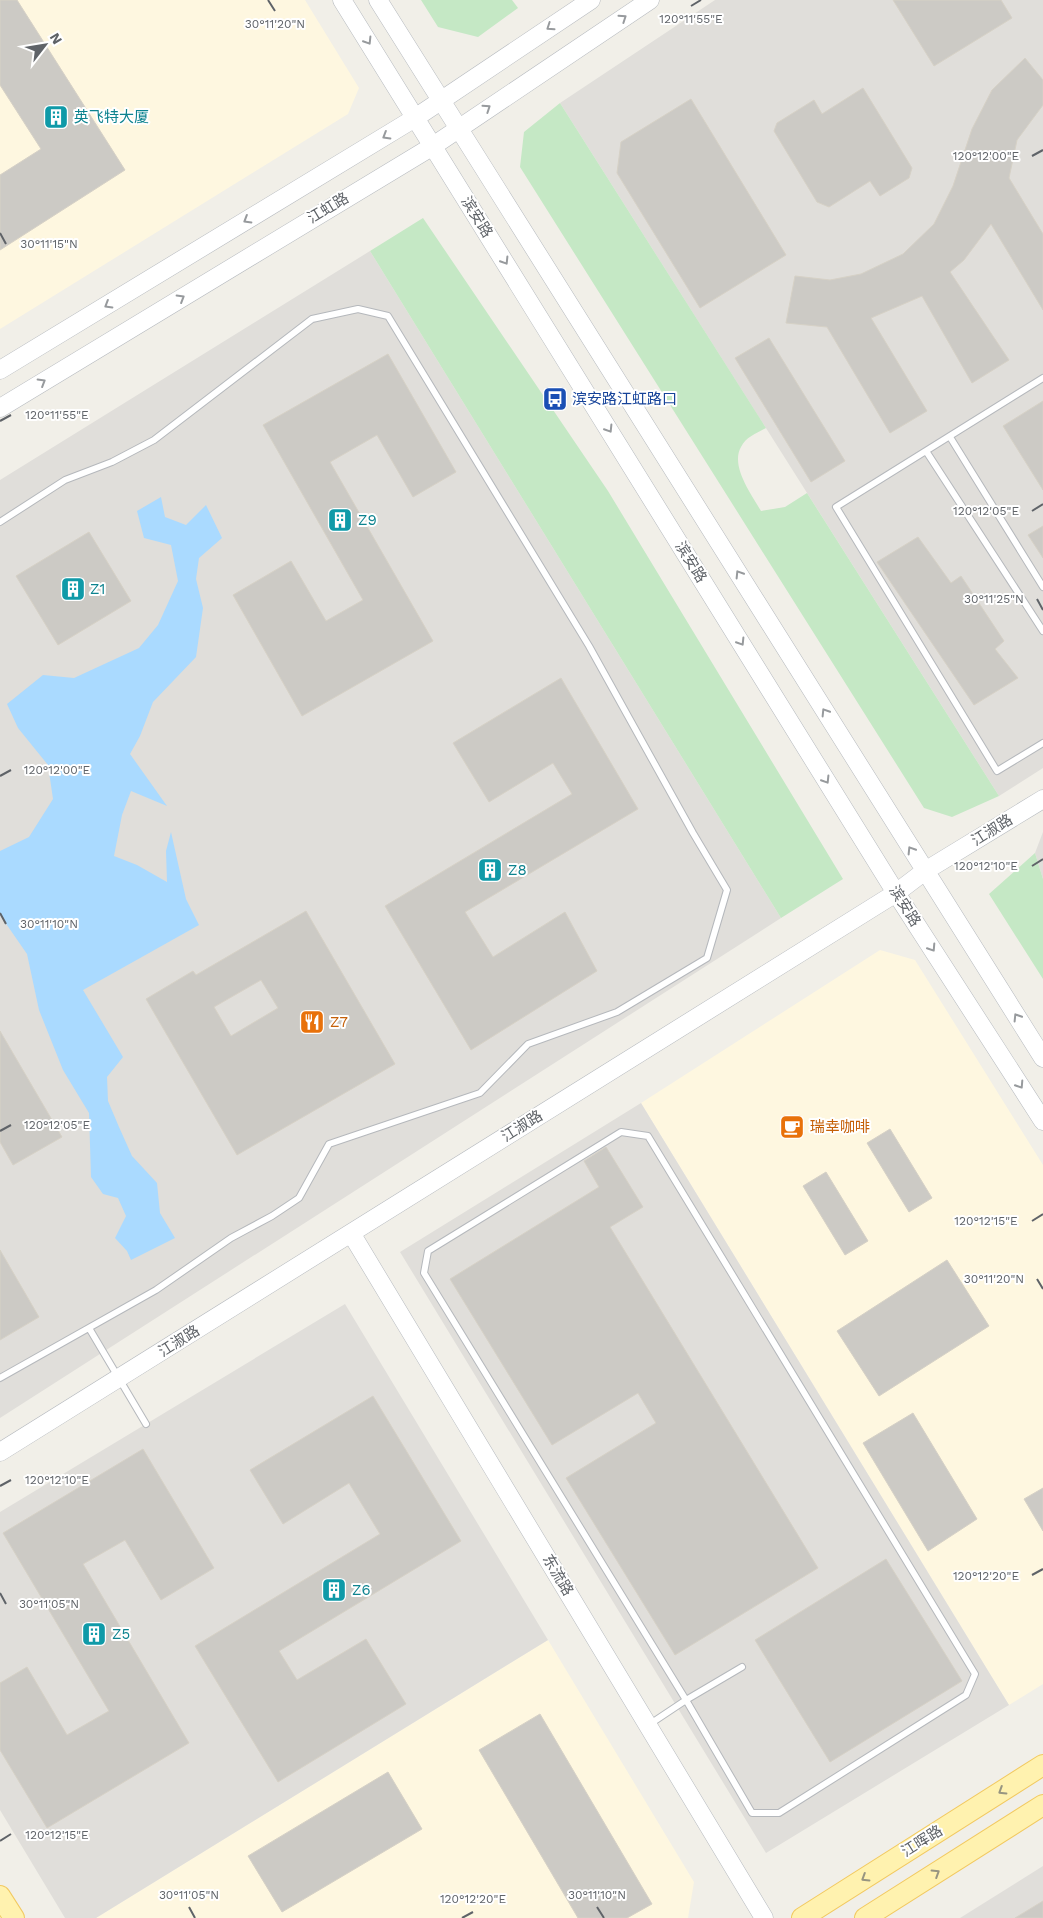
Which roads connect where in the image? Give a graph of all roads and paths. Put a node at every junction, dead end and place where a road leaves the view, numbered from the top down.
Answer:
1 (342, 0) edge
2 (378, 0) edge
3 (591, 0) edge
4 (650, 0) edge
5 (440, 102) junction
6 (415, 118) junction
7 (458, 127) junction
8 (433, 146) junction
9 (0, 370) edge
10 (1043, 378) edge
11 (0, 408) edge
12 (950, 437) junction
13 (926, 451) junction
14 (0, 522) edge
15 (1043, 587) edge
16 (1043, 631) edge
17 (1043, 743) edge
18 (1043, 799) edge
19 (925, 871) junction
20 (896, 893) junction
21 (1043, 1058) edge
22 (1043, 1121) edge
23 (351, 1233) junction
24 (89, 1328) junction
25 (0, 1378) edge
26 (119, 1378) junction
27 (146, 1424) dead end
28 (0, 1452) edge
29 (742, 1667) dead end
30 (686, 1700) junction
31 (649, 1725) junction
32 (1043, 1765) edge
33 (1043, 1805) edge
34 (0, 1896) edge
35 (14, 1918) edge
36 (764, 1918) edge
37 (802, 1918) edge
38 (865, 1918) edge

1 -> 6 main road, 滨安路
2 - 5 main road
3 -> 5 main road
7 -> 4 main road, 江虹路
5 - 6 main road
5 - 7 main road
6 - 8 main road, 滨安路
6 -> 9 main road
7 - 8 main road, 江虹路
19 -> 7 main road
11 -> 8 main road, 江虹路
8 -> 20 main road, 滨安路
10 - 12 lane
12 - 13 lane
12 - 15 lane
13 - 16 lane
13 - 17 lane
14 - 24 lane
18 - 19 main road, 江淑路
19 - 20 main road, 江淑路
21 -> 19 main road
20 -> 22 main road, 滨安路
20 - 23 main road, 江淑路
23 - 26 main road, 江淑路
23 - 31 main road, 东流路
24 - 25 lane
24 - 26 lane
26 - 27 lane
26 - 28 main road, 江淑路
29 - 30 lane
30 - 30 lane
30 - 31 lane
31 - 36 main road, 东流路
32 -> 37 main road, 江晖路
38 -> 33 main road
34 - 35 main road

